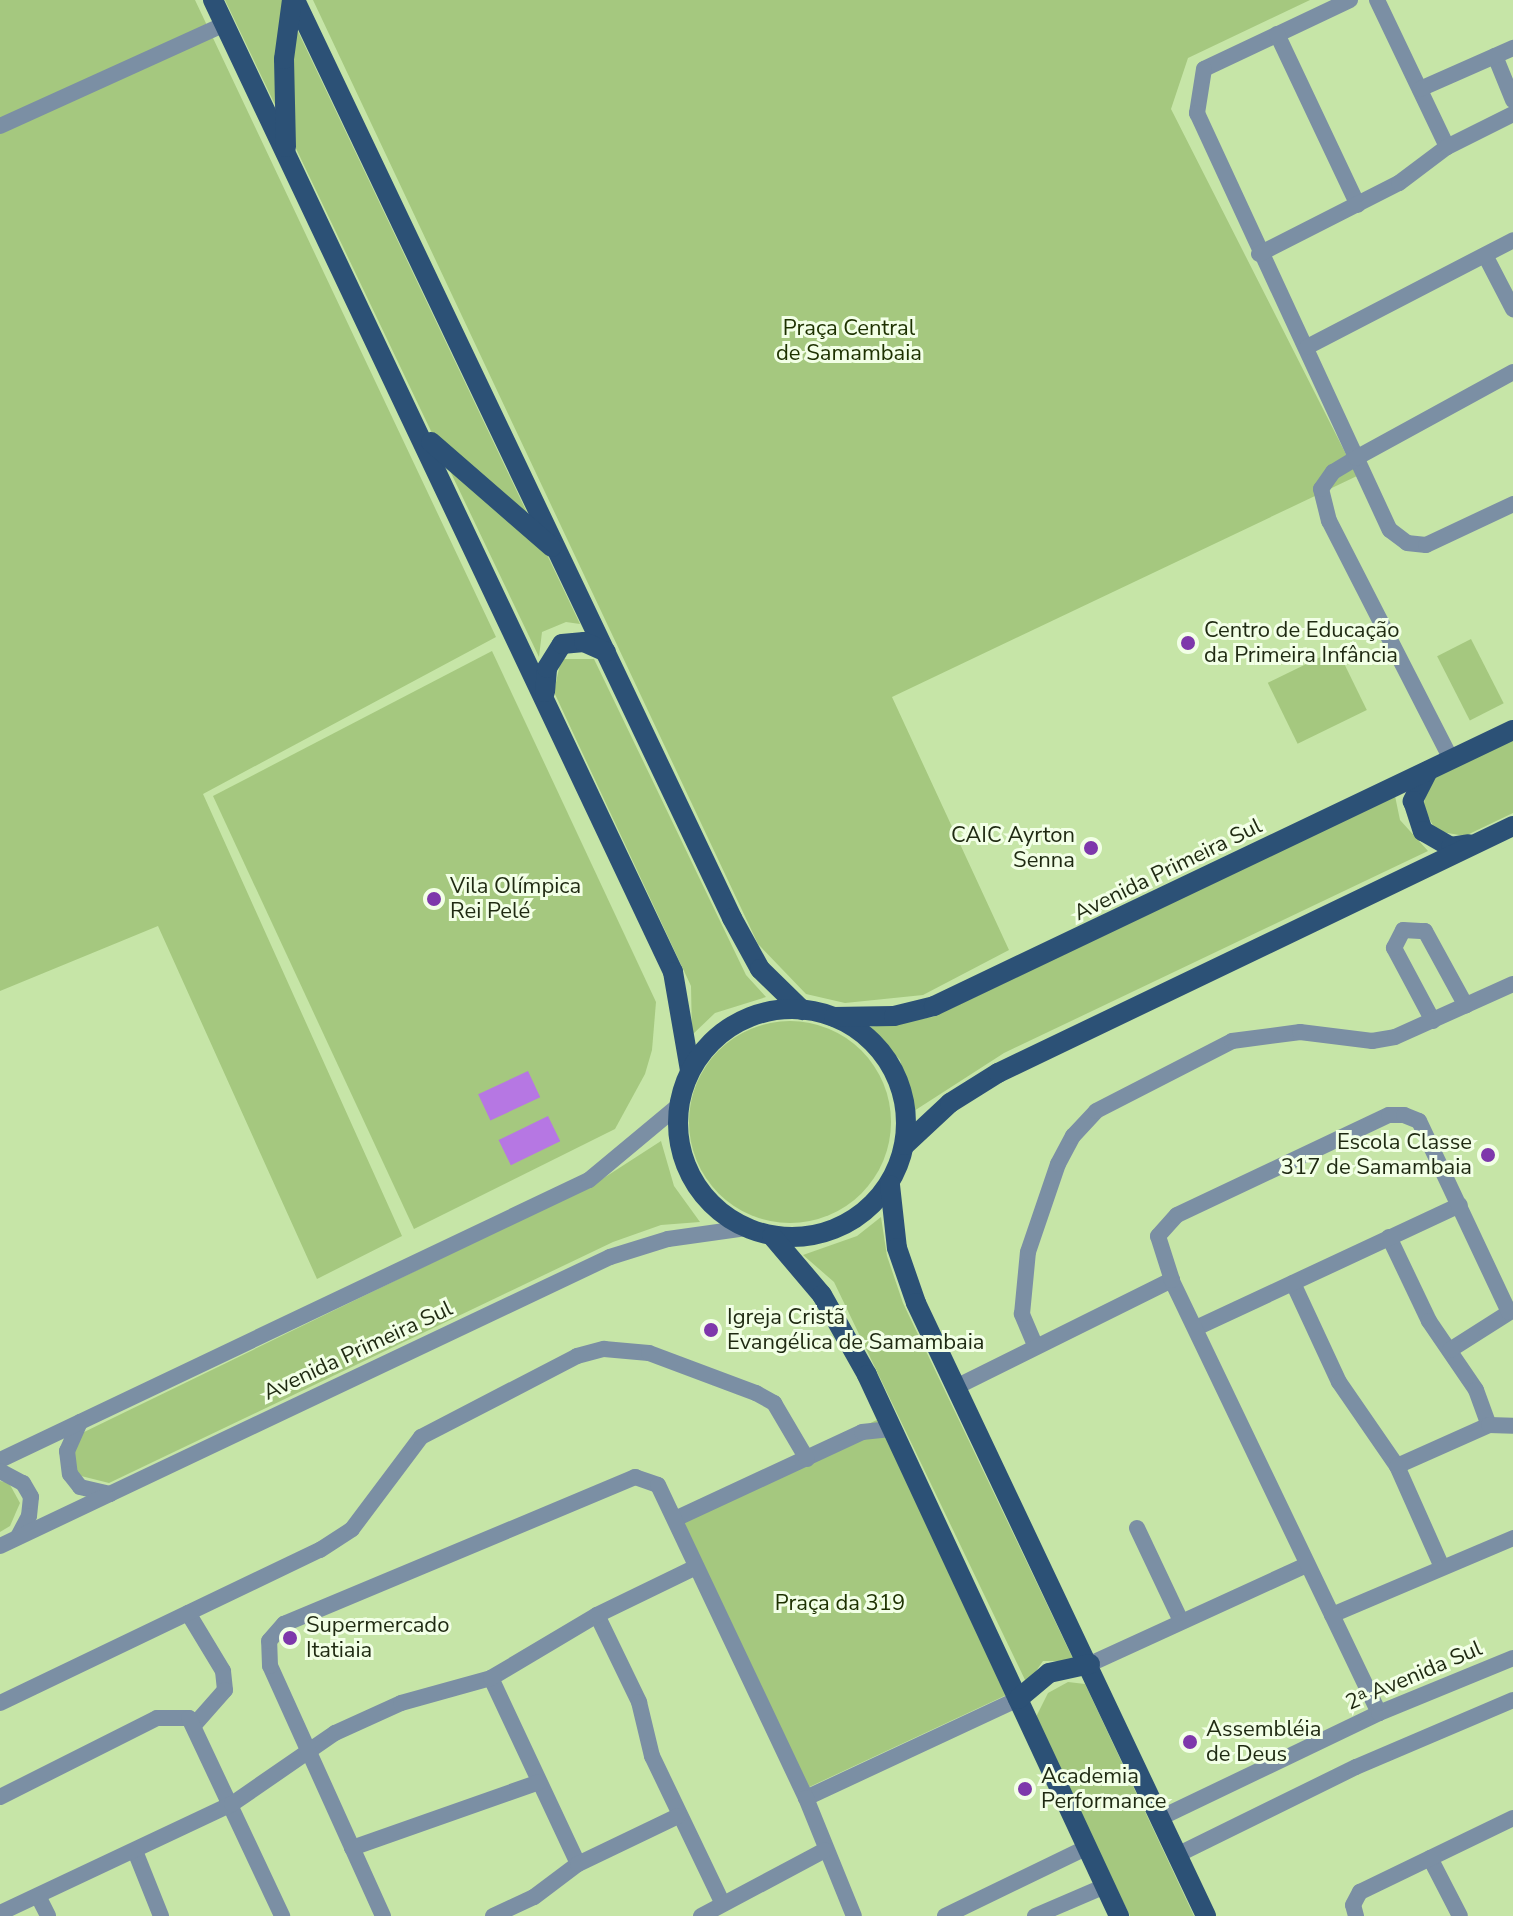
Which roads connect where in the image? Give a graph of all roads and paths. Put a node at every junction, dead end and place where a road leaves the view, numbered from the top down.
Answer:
1 (213, 0) edge
2 (294, 0) edge
3 (1350, 0) edge
4 (1377, 0) edge
5 (225, 24) junction
6 (1277, 34) junction
7 (1513, 48) edge
8 (1495, 56) junction
9 (1420, 89) junction
10 (1513, 100) edge
11 (1513, 114) edge
12 (0, 126) edge
13 (1447, 147) junction
14 (286, 152) junction
15 (1358, 205) junction
16 (1513, 240) edge
17 (1259, 254) junction
18 (1486, 257) junction
19 (1513, 309) edge
20 (1307, 347) junction
21 (1513, 372) edge
22 (419, 430) junction
23 (1356, 458) junction
24 (1513, 504) edge
25 (560, 556) junction
26 (606, 652) junction
27 (545, 694) junction
28 (1513, 730) edge
29 (1451, 759) junction
30 (1428, 771) junction
31 (1513, 826) edge
32 (1478, 843) junction
33 (1513, 984) edge
34 (1466, 1006) junction
35 (802, 1010) junction
36 (834, 1017) junction
37 (1433, 1021) junction
38 (690, 1070) junction
39 (679, 1105) junction
40 (905, 1145) junction
41 (890, 1185) junction
42 (1460, 1205) junction
43 (746, 1228) junction
44 (772, 1236) junction
45 (1389, 1237) junction
46 (1172, 1280) junction
47 (1293, 1283) junction
48 (1511, 1311) edge
49 (1196, 1328) junction
50 (1035, 1345) junction
51 (1450, 1350) junction
52 (958, 1386) junction
53 (886, 1420) junction
54 (80, 1422) junction
55 (1489, 1425) junction
56 (1513, 1426) edge
57 (807, 1459) junction
58 (0, 1460) edge
59 (1397, 1466) junction
60 (0, 1471) edge
61 (110, 1494) junction
62 (675, 1519) junction
63 (1137, 1528) dead end
64 (18, 1537) junction
65 (1513, 1538) edge
66 (0, 1546) edge
67 (1306, 1565) junction
68 (1441, 1565) junction
69 (696, 1567) junction
70 (188, 1613) junction
71 (597, 1615) junction
72 (1332, 1615) junction
73 (1181, 1621) junction
74 (1513, 1658) edge
75 (1090, 1664) junction
76 (491, 1678) junction
77 (1018, 1699) junction
78 (1513, 1700) edge
79 (0, 1703) edge
80 (1379, 1713) junction
81 (195, 1724) junction
82 (307, 1750) junction
83 (539, 1782) junction
84 (0, 1797) edge
85 (806, 1798) junction
86 (232, 1804) junction
87 (678, 1816) junction
88 (1160, 1818) junction
89 (1513, 1818) edge
90 (1088, 1847) junction
91 (352, 1848) junction
92 (825, 1850) junction
93 (135, 1851) junction
94 (1177, 1855) junction
95 (1430, 1858) junction
96 (578, 1864) junction
97 (1105, 1886) junction
98 (38, 1896) junction
99 (722, 1902) junction
100 (0, 1913) edge
101 (48, 1916) edge
102 (161, 1916) edge
103 (282, 1916) edge
104 (383, 1916) edge
105 (493, 1916) edge
106 (701, 1916) edge
107 (854, 1916) edge
108 (945, 1916) edge
109 (1035, 1916) edge
110 (1119, 1916) edge
111 (1206, 1916) edge
112 (1356, 1916) edge
113 (1460, 1916) edge

1 - 5 main road
2 - 14 main road
2 - 25 main road
3 - 6 street
4 - 9 street
5 - 12 street
5 - 14 main road
6 - 15 street
6 - 17 street
7 - 8 street
8 - 9 street
8 - 10 street
9 - 13 street
11 - 13 street
13 - 15 street
14 - 22 main road
15 - 17 street
16 - 18 street
17 - 20 street
18 - 19 street
18 - 20 street
20 - 23 street
21 - 23 street
22 - 25 main road
22 - 27 main road
23 - 24 street
23 - 29 street
25 - 26 main road
26 - 27 main road
26 - 35 main road
27 - 38 main road
28 - 29 main road, Avenida Primeira Sul
29 - 30 main road, Avenida Primeira Sul
30 - 32 main road
30 - 36 main road, Avenida Primeira Sul
31 - 32 main road
32 - 40 main road
33 - 34 street
34 - 37 street
34 - 37 street
35 - 36 main road
35 - 38 main road
36 - 40 main road
37 - 50 street
38 - 39 main road
39 - 43 main road
39 - 54 street
40 - 41 main road
41 - 44 main road
41 - 52 main road
42 - 45 street
42 - 46 street
42 - 48 street
43 - 44 main road
43 - 61 street, Avenida Primeira Sul
44 - 53 main road
45 - 47 street
45 - 51 street
46 - 49 street
46 - 50 street
47 - 49 street
47 - 59 street
48 - 51 street
49 - 67 street
50 - 52 street
51 - 55 street
52 - 75 main road
53 - 57 street
53 - 77 main road
54 - 58 street
54 - 61 street
55 - 56 street
55 - 59 street
57 - 62 street
57 - 70 street
59 - 68 street
60 - 64 street
61 - 64 street, Avenida Primeira Sul
62 - 69 street
62 - 82 street
63 - 73 street
64 - 66 street, Avenida Primeira Sul
65 - 68 street
67 - 72 street
67 - 73 street
68 - 72 street
69 - 71 street
69 - 85 street
70 - 79 street
70 - 81 street
71 - 76 street
71 - 87 street
72 - 80 street
73 - 75 street
74 - 80 street, 2ᵃ Avenida Sul
75 - 77 main road
75 - 88 main road
76 - 82 street
76 - 83 street
77 - 85 street
77 - 90 main road
78 - 94 street
80 - 88 street, 2ᵃ Avenida Sul
81 - 84 street
81 - 86 street
82 - 86 street
82 - 91 street
83 - 91 street
83 - 96 street
85 - 92 street
86 - 93 street
86 - 103 street
87 - 96 street
87 - 99 street
88 - 94 main road
89 - 95 street
90 - 97 main road
90 - 108 street
91 - 104 street
92 - 99 street
92 - 107 street
93 - 98 street
93 - 102 street
94 - 111 main road
95 - 112 street
95 - 113 street
96 - 105 street
97 - 109 street
97 - 110 main road
98 - 100 street
98 - 101 street
99 - 106 street

